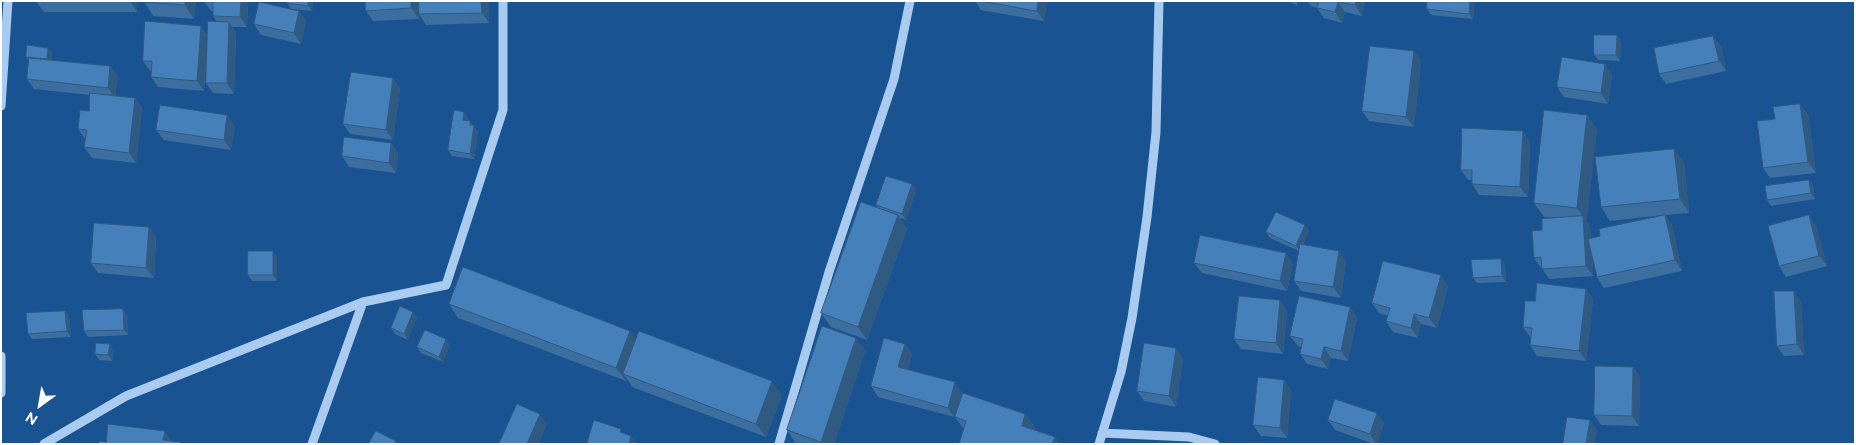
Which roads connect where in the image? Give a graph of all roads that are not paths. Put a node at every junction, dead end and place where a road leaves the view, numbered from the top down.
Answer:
1 (8, 1) edge
2 (504, 1) edge
3 (910, 1) edge
4 (1159, 1) edge
5 (1, 106) edge
6 (363, 302) junction
7 (1, 356) edge
8 (1, 392) edge
9 (1102, 433) junction
10 (44, 444) edge
11 (312, 444) edge
12 (779, 444) edge
13 (1099, 444) edge
14 (1215, 444) edge

1 - 5 street
2 - 6 street
3 - 12 street
4 - 9 street
6 - 10 street
6 - 11 street
7 - 8 street
9 - 13 street
9 - 14 street

